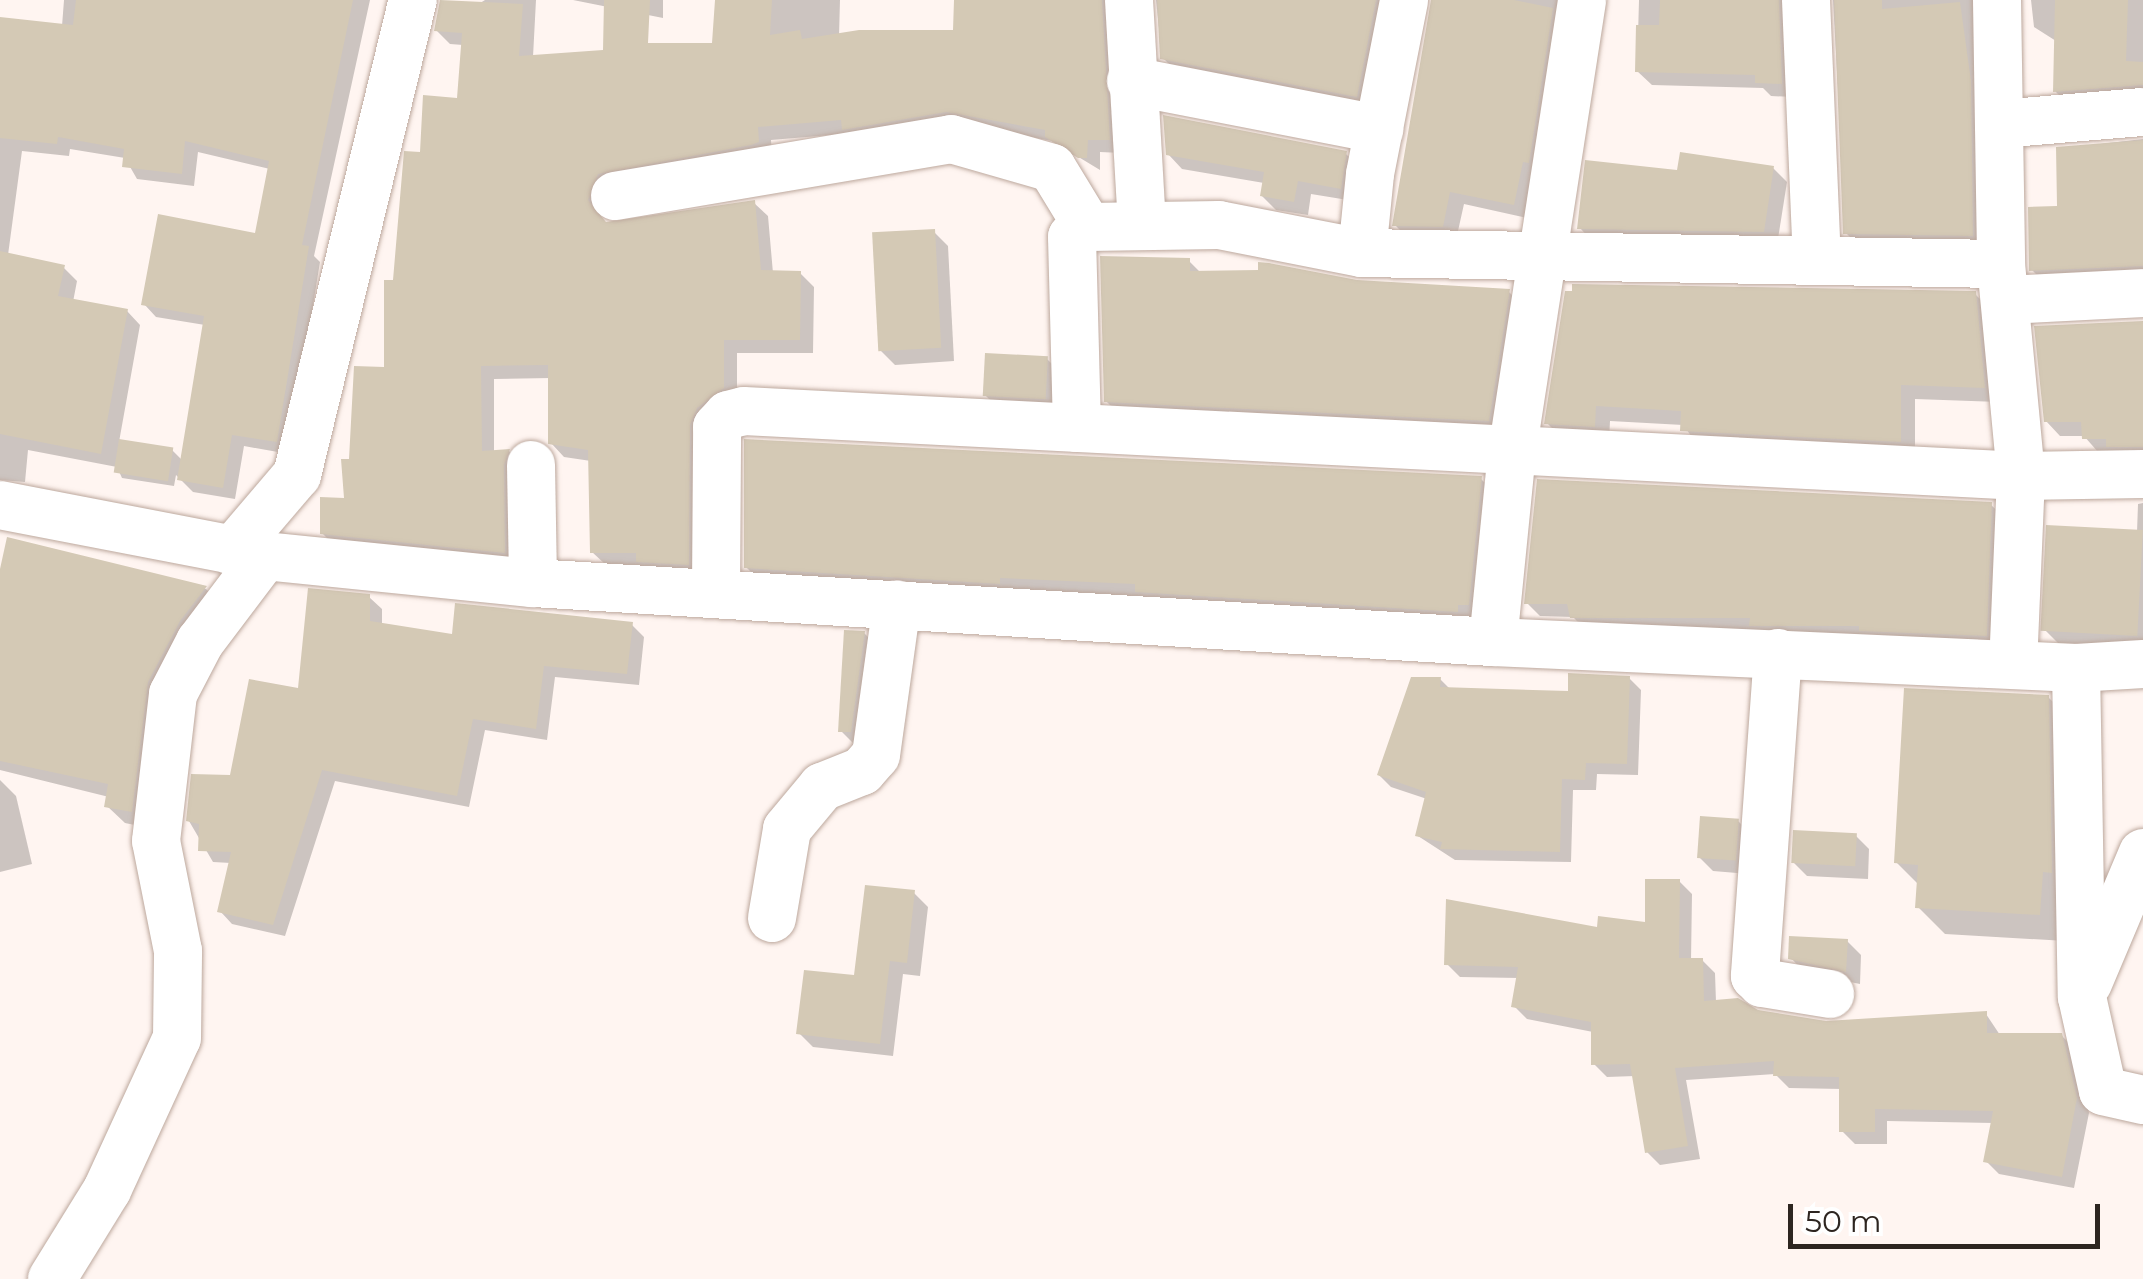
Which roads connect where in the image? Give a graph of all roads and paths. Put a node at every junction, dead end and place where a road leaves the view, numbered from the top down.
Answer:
1 (413, 0) edge
2 (1129, 0) edge
3 (1404, 0) edge
4 (1806, 0) edge
5 (1996, 0) edge
6 (1574, 2) edge
7 (1131, 81) junction
8 (2143, 112) edge
9 (1999, 124) junction
10 (1379, 129) junction
11 (615, 196) dead end
12 (1142, 224) junction
13 (1088, 227) junction
14 (1362, 252) junction
15 (1546, 258) junction
16 (1817, 260) junction
17 (2004, 282) junction
18 (2143, 293) edge
19 (1077, 428) junction
20 (1512, 453) junction
21 (531, 466) dead end
22 (2143, 474) edge
23 (2022, 476) junction
24 (0, 505) edge
25 (248, 554) junction
26 (533, 583) junction
27 (716, 590) junction
28 (896, 604) junction
29 (1493, 642) junction
30 (1778, 653) junction
31 (2143, 664) edge
32 (2013, 665) junction
33 (2076, 668) junction
34 (2143, 853) edge
35 (772, 918) dead end
36 (1830, 994) dead end
37 (2082, 997) junction
38 (2143, 1100) edge
39 (52, 1279) edge

1 - 25 street
2 - 7 street
3 - 10 street
4 - 16 street
5 - 9 street
6 - 15 street
7 - 10 street
7 - 12 street
8 - 9 street
9 - 17 street
10 - 14 street
11 - 13 street
12 - 13 street
12 - 14 street
13 - 19 street
14 - 15 street
15 - 16 street
15 - 20 street
16 - 17 street
17 - 18 street
17 - 23 street
19 - 20 street
19 - 27 street
20 - 23 street
20 - 29 street
21 - 26 street
22 - 23 street
23 - 32 street
24 - 25 street
25 - 26 street
25 - 39 street
26 - 27 street
27 - 28 street
28 - 29 street
28 - 35 street
29 - 30 street
30 - 32 street
30 - 36 street
31 - 33 street
32 - 33 street
33 - 37 street
34 - 37 street
37 - 38 street

